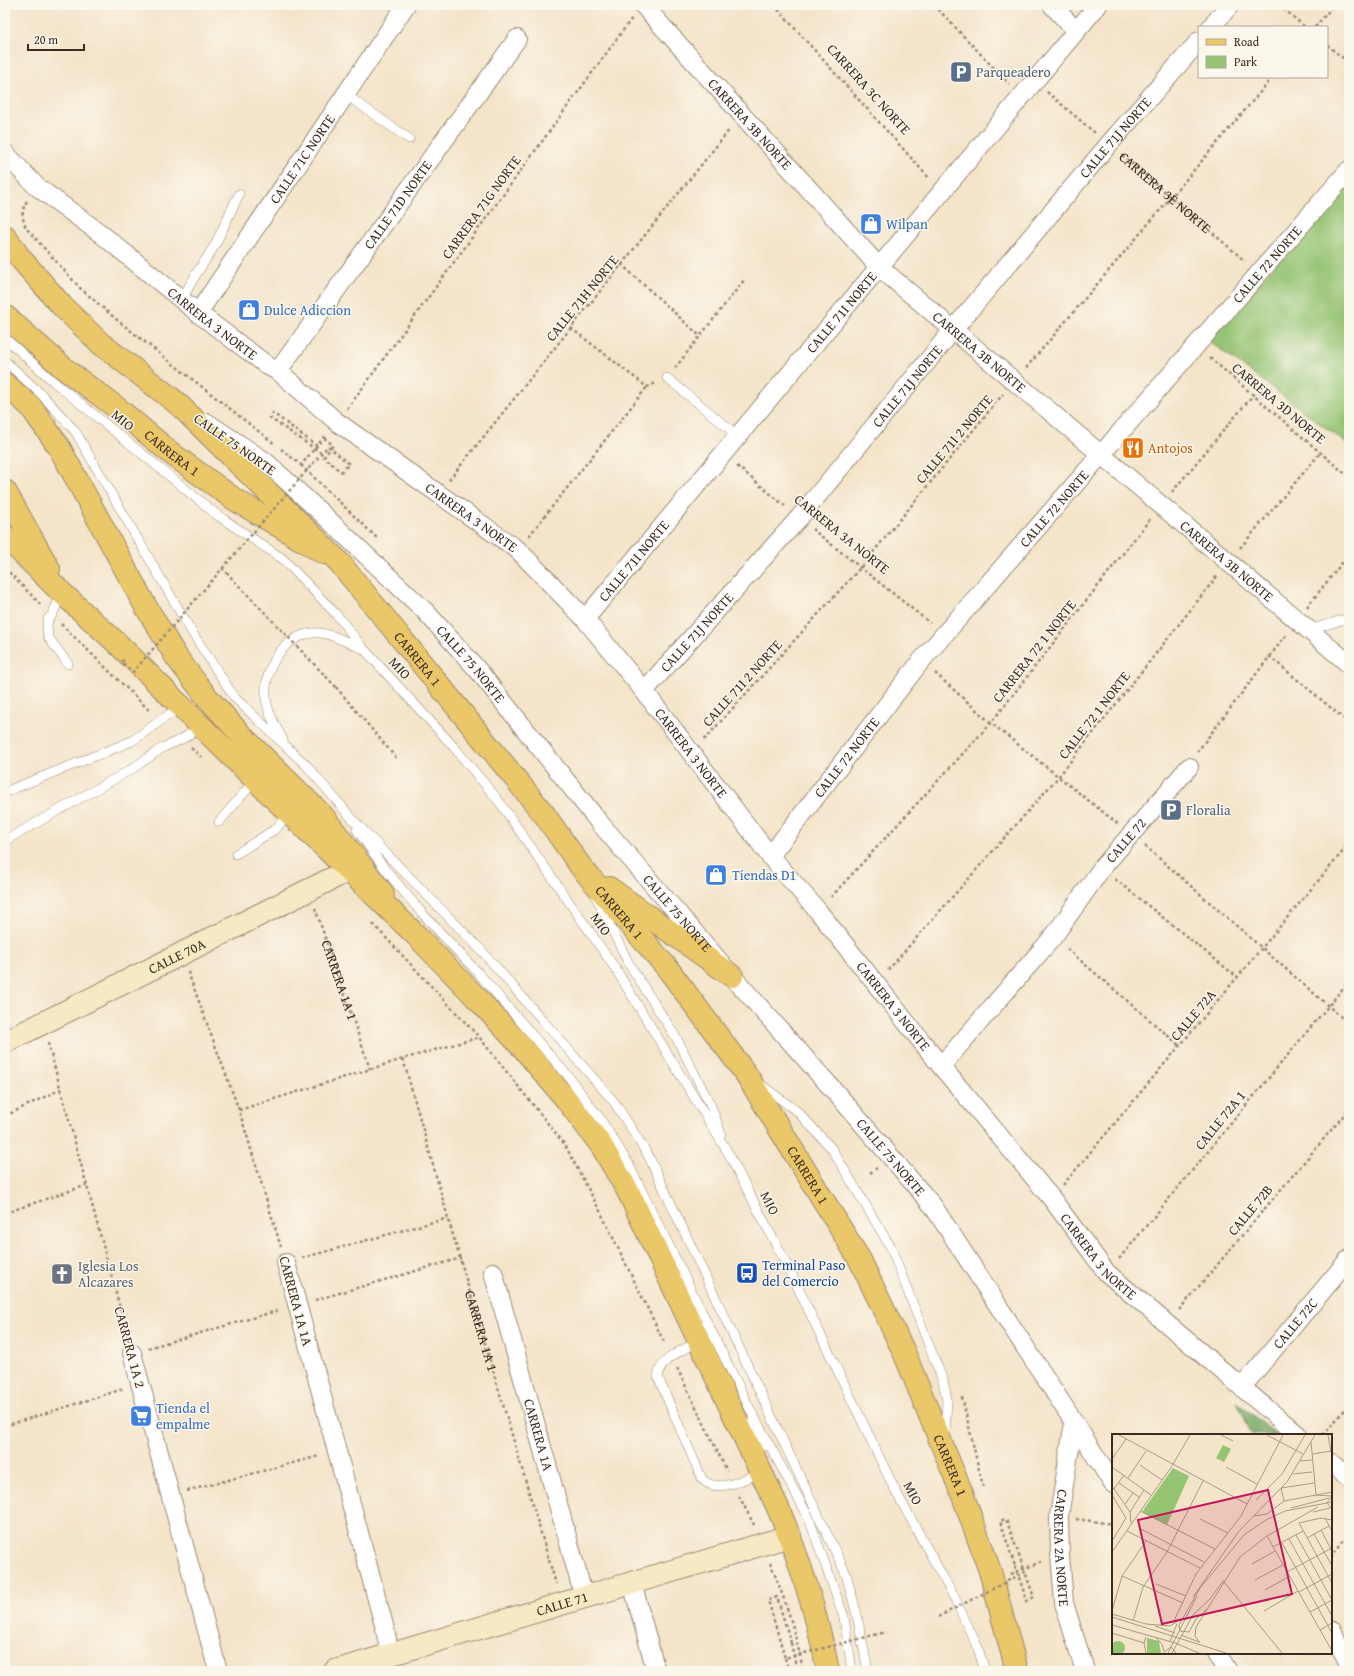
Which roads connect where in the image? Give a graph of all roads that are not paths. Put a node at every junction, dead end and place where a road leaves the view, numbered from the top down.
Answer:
1 (406, 5) edge
2 (1052, 5) edge
3 (1098, 5) edge
4 (1230, 5) edge
5 (640, 8) edge
6 (1212, 26) edge
7 (1076, 31) junction
8 (517, 39) dead end
9 (1198, 42) edge
10 (345, 94) junction
11 (409, 139) dead end
12 (5, 153) edge
13 (1349, 170) edge
14 (239, 194) dead end
15 (5, 236) edge
16 (5, 251) edge
17 (879, 267) junction
18 (47, 289) junction
19 (182, 299) junction
20 (198, 313) junction
21 (5, 316) edge
22 (953, 330) junction
23 (5, 338) edge
24 (5, 361) edge
25 (278, 371) junction
26 (60, 376) junction
27 (667, 378) road end
28 (5, 384) edge
29 (36, 401) junction
30 (177, 403) junction
31 (738, 436) junction
32 (1100, 455) junction
33 (5, 492) edge
34 (5, 536) edge
35 (339, 562) junction
36 (62, 593) junction
37 (1349, 618) edge
38 (585, 619) junction
39 (1303, 625) junction
40 (363, 648) junction
41 (68, 664) dead end
42 (1349, 664) edge
43 (644, 691) junction
44 (181, 706) junction
45 (202, 726) junction
46 (287, 747) junction
47 (1189, 767) road end
48 (256, 779) junction
49 (327, 791) junction
50 (5, 792) edge
51 (290, 813) junction
52 (219, 822) dead end
53 (6, 840) dead end
54 (236, 854) dead end
55 (770, 856) junction
56 (581, 867) junction
57 (349, 870) junction
58 (416, 935) junction
59 (732, 976) junction
60 (511, 1023) junction
61 (5, 1042) edge
62 (941, 1066) junction
63 (746, 1074) junction
64 (727, 1151) junction
65 (1349, 1259) edge
66 (286, 1263) road end
67 (493, 1272) dead end
68 (700, 1341) junction
69 (132, 1353) road end
70 (1242, 1387) junction
71 (1074, 1422) junction
72 (1297, 1434) edge
73 (944, 1449) junction
74 (1332, 1464) edge
75 (771, 1469) junction
76 (1349, 1478) edge
77 (1112, 1482) edge
78 (790, 1536) junction
79 (632, 1583) junction
80 (584, 1597) junction
81 (1332, 1631) edge
82 (1218, 1654) edge
83 (390, 1655) junction
84 (1349, 1665) edge
85 (218, 1671) edge
86 (335, 1671) edge
87 (656, 1671) edge
88 (828, 1671) edge
89 (852, 1671) edge
90 (868, 1671) edge
91 (985, 1671) edge
92 (1017, 1671) edge
93 (1085, 1671) edge
94 (1228, 1671) edge

1 - 10 street, CALLE 71C NORTE
2 - 7 street
3 - 7 street, CALLE 71I NORTE
4 - 6 street
5 - 17 street, CARRERA 3B NORTE
7 - 17 street, CALLE 71I NORTE
8 - 25 street, CALLE 71D NORTE
9 - 22 street, CALLE 71J NORTE
10 - 11 lane
10 - 20 street, CALLE 71C NORTE
12 - 19 street, CARRERA 3 NORTE
13 - 32 street, CALLE 72 NORTE
14 - 19 lane
15 - 18 main road
16 - 18 main road
17 - 22 street, CARRERA 3B NORTE
17 - 31 street, CALLE 71I NORTE
18 - 30 main road
19 - 20 street, CARRERA 3 NORTE
20 - 25 street, CARRERA 3 NORTE
21 - 26 main road, CARRERA 1
22 - 32 street, CARRERA 3B NORTE
22 - 43 street, CALLE 71J NORTE
23 - 26 lane, MIO
24 - 29 lane
25 - 38 street, CARRERA 3 NORTE
26 - 35 main road, CARRERA 1
26 - 40 lane, MIO
27 - 31 lane
28 - 29 main road
29 - 46 lane
29 - 58 main road
30 - 35 main road
30 - 59 street, CALLE 75 NORTE
31 - 38 street, CALLE 71I NORTE
32 - 39 street, CARRERA 3B NORTE
32 - 55 street, CALLE 72 NORTE
33 - 36 main road
34 - 36 main road
35 - 56 main road, CARRERA 1
36 - 41 lane
36 - 44 main road
37 - 39 lane
38 - 43 street, CARRERA 3 NORTE
39 - 42 street, CARRERA 3B NORTE
40 - 46 lane
40 - 64 lane, MIO
43 - 55 street, CARRERA 3 NORTE
44 - 45 main road
44 - 50 lane
45 - 48 main road
45 - 53 lane
46 - 49 lane
47 - 62 street, CALLE 72
48 - 51 main road
48 - 52 lane
49 - 60 lane
49 - 90 lane
51 - 54 lane
51 - 57 main road
55 - 62 street, CARRERA 3 NORTE
56 - 59 main road
56 - 63 main road, CARRERA 1
56 - 64 lane
57 - 58 main road
57 - 61 street, CALLE 70A
58 - 60 main road
59 - 71 street, CALLE 75 NORTE
60 - 68 main road
60 - 75 lane
62 - 70 street, CARRERA 3 NORTE
63 - 73 main road, CARRERA 1
63 - 73 lane
64 - 91 lane, MIO
65 - 70 street, CALLE 72C
66 - 83 street, CARRERA 1A 1A
67 - 80 street, CARRERA 1A
68 - 75 main road
68 - 75 lane
69 - 85 street, CARRERA 1A 2
70 - 72 street, CARRERA 3 NORTE
71 - 77 street, CALLE 75 NORTE
71 - 93 street, CARRERA 2A NORTE
73 - 92 main road, CARRERA 1
74 - 76 street
75 - 78 main road
75 - 89 lane
78 - 79 street, CALLE 71
78 - 88 main road
79 - 80 street, CALLE 71
79 - 87 street
80 - 83 street, CALLE 71
81 - 84 street
82 - 94 street
83 - 86 street, CALLE 71

